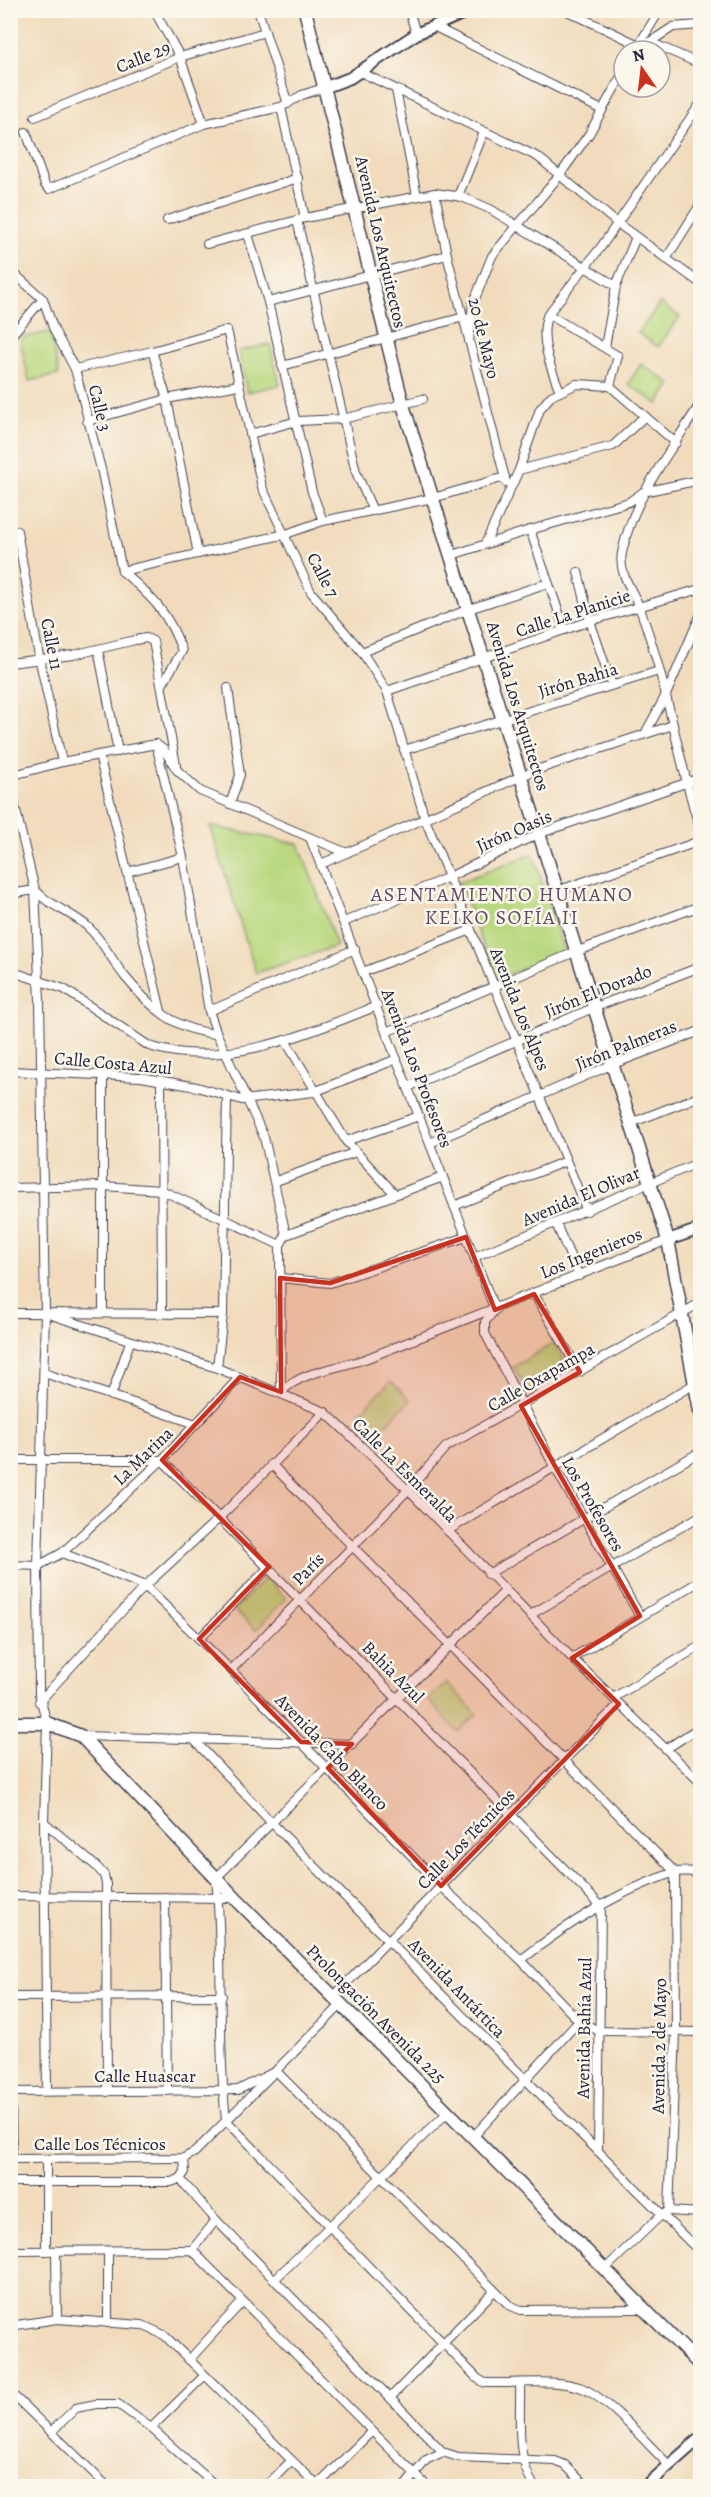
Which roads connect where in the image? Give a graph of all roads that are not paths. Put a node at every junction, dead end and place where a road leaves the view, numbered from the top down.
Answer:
1 (154, 10) edge
2 (258, 10) edge
3 (305, 10) edge
4 (409, 10) edge
5 (471, 10) edge
6 (565, 10) edge
7 (660, 10) edge
8 (700, 25) edge
9 (434, 26) junction
10 (265, 32) junction
11 (416, 34) junction
12 (620, 39) edge
13 (642, 39) edge
14 (655, 39) edge
15 (672, 52) edge
16 (180, 57) junction
17 (700, 64) edge
18 (358, 72) junction
19 (326, 87) junction
20 (396, 90) junction
21 (612, 92) edge
22 (700, 104) edge
23 (285, 105) junction
24 (602, 110) junction
25 (35, 117) dead end
26 (204, 124) junction
27 (26, 132) dead end
28 (484, 132) junction
29 (559, 176) junction
30 (298, 178) junction
31 (435, 193) junction
32 (417, 196) junction
33 (458, 196) junction
34 (700, 205) edge
35 (354, 207) junction
36 (301, 219) junction
37 (167, 220) dead end
38 (617, 223) junction
39 (519, 225) junction
40 (248, 234) junction
41 (636, 237) junction
42 (207, 244) dead end
43 (447, 255) junction
44 (666, 259) junction
45 (584, 268) junction
46 (10, 270) edge
47 (370, 275) junction
48 (700, 283) edge
49 (616, 286) junction
50 (315, 289) junction
51 (43, 299) junction
52 (268, 302) junction
53 (548, 314) junction
54 (464, 317) junction
55 (10, 337) edge
56 (385, 339) junction
57 (469, 341) junction
58 (605, 347) junction
59 (152, 351) junction
60 (329, 355) junction
61 (282, 366) junction
62 (75, 369) junction
63 (238, 385) junction
64 (610, 386) junction
65 (560, 391) junction
66 (167, 399) junction
67 (423, 399) dead end
68 (700, 404) edge
69 (403, 405) junction
70 (645, 416) junction
71 (343, 419) junction
72 (87, 421) junction
73 (297, 421) junction
74 (250, 434) junction
75 (676, 443) junction
76 (519, 470) junction
77 (505, 477) junction
78 (700, 480) edge
79 (508, 489) junction
80 (643, 492) junction
81 (433, 498) junction
82 (373, 511) junction
83 (323, 521) junction
84 (530, 530) junction
85 (14, 532) edge
86 (286, 534) junction
87 (485, 543) junction
88 (198, 554) junction
89 (452, 555) junction
90 (122, 571) junction
91 (578, 572) dead end
92 (548, 583) junction
93 (700, 589) edge
94 (639, 607) junction
95 (469, 609) junction
96 (700, 616) edge
97 (590, 621) junction
98 (695, 625) junction
99 (565, 630) junction
100 (700, 643) edge
101 (98, 649) junction
102 (362, 652) junction
103 (39, 657) junction
104 (484, 658) junction
105 (10, 663) edge
106 (659, 671) junction
107 (162, 685) junction
108 (612, 685) junction
109 (228, 688) dead end
110 (387, 691) junction
111 (666, 695) junction
112 (502, 719) junction
113 (673, 725) junction
114 (646, 732) junction
115 (156, 744) junction
116 (404, 750) junction
117 (118, 752) junction
118 (99, 755) junction
119 (62, 762) junction
120 (177, 770) junction
121 (10, 776) edge
122 (520, 777) junction
123 (700, 778) edge
124 (685, 783) junction
125 (10, 786) edge
126 (230, 804) junction
127 (426, 819) junction
128 (700, 829) edge
129 (21, 833) junction
130 (538, 834) junction
131 (10, 836) edge
132 (310, 838) junction
133 (700, 841) edge
134 (347, 853) junction
135 (183, 857) junction
136 (321, 864) junction
137 (127, 872) junction
138 (449, 877) junction
139 (35, 890) junction
140 (556, 891) junction
141 (10, 894) edge
142 (700, 906) edge
143 (344, 922) junction
144 (471, 930) junction
145 (355, 949) junction
146 (575, 952) junction
147 (700, 967) edge
148 (10, 970) edge
149 (363, 972) junction
150 (37, 978) junction
151 (495, 988) junction
152 (376, 1006) junction
153 (593, 1008) junction
154 (209, 1011) junction
155 (161, 1012) junction
156 (700, 1031) edge
157 (386, 1032) junction
158 (217, 1034) junction
159 (285, 1040) junction
160 (517, 1041) junction
161 (226, 1054) junction
162 (397, 1059) junction
163 (611, 1065) junction
164 (10, 1071) edge
165 (41, 1071) junction
166 (103, 1073) junction
167 (161, 1080) junction
168 (408, 1087) junction
169 (314, 1092) junction
170 (227, 1095) junction
171 (700, 1096) edge
172 (540, 1097) junction
173 (246, 1098) junction
174 (419, 1116) junction
175 (631, 1123) junction
176 (346, 1141) junction
177 (430, 1143) junction
178 (356, 1152) junction
179 (566, 1161) junction
180 (700, 1162) edge
181 (443, 1177) junction
182 (276, 1181) junction
183 (651, 1183) junction
184 (103, 1186) junction
185 (10, 1188) edge
186 (44, 1188) junction
187 (161, 1190) junction
188 (394, 1193) junction
189 (454, 1206) junction
190 (586, 1211) junction
191 (224, 1221) junction
192 (556, 1224) junction
193 (700, 1229) edge
194 (286, 1235) junction
195 (466, 1237) junction
196 (668, 1240) junction
197 (279, 1245) junction
198 (474, 1257) junction
199 (579, 1276) junction
200 (280, 1278) junction
201 (534, 1294) junction
202 (700, 1303) edge
203 (495, 1310) junction
204 (162, 1311) junction
205 (104, 1312) junction
206 (10, 1313) edge
207 (45, 1313) junction
208 (223, 1314) junction
209 (682, 1314) junction
210 (130, 1341) junction
211 (216, 1368) junction
212 (580, 1372) junction
213 (44, 1373) junction
214 (240, 1377) junction
215 (698, 1383) edge
216 (281, 1392) junction
217 (111, 1396) junction
218 (521, 1406) junction
219 (700, 1411) edge
220 (325, 1412) junction
221 (196, 1425) junction
222 (700, 1452) edge
223 (10, 1460) edge
224 (41, 1460) junction
225 (162, 1460) junction
226 (271, 1464) junction
227 (555, 1468) junction
228 (408, 1490) junction
229 (700, 1516) edge
230 (219, 1518) junction
231 (583, 1519) junction
232 (447, 1531) junction
233 (352, 1546) junction
234 (62, 1553) junction
235 (10, 1565) edge
236 (38, 1566) junction
237 (269, 1568) junction
238 (612, 1568) junction
239 (488, 1574) junction
240 (700, 1581) edge
241 (145, 1586) junction
242 (505, 1591) junction
243 (300, 1599) junction
244 (530, 1615) junction
245 (640, 1616) junction
246 (200, 1639) junction
247 (450, 1645) junction
248 (700, 1646) edge
249 (572, 1658) junction
250 (231, 1670) junction
251 (398, 1698) junction
252 (616, 1701) junction
253 (39, 1702) junction
254 (10, 1723) edge
255 (47, 1723) junction
256 (700, 1726) edge
257 (81, 1736) junction
258 (195, 1741) junction
259 (301, 1742) junction
260 (352, 1744) junction
261 (666, 1749) junction
262 (564, 1760) junction
263 (328, 1768) junction
264 (700, 1782) edge
265 (512, 1813) junction
266 (44, 1822) junction
267 (271, 1822) junction
268 (675, 1872) junction
269 (700, 1872) edge
270 (216, 1878) junction
271 (441, 1886) junction
272 (105, 1895) junction
273 (10, 1896) edge
274 (44, 1896) junction
275 (165, 1897) junction
276 (218, 1898) junction
277 (235, 1898) junction
278 (601, 1906) junction
279 (388, 1940) junction
280 (521, 1960) junction
281 (168, 1996) junction
282 (222, 1996) junction
283 (10, 1997) edge
284 (48, 1997) junction
285 (109, 1997) junction
286 (338, 2000) junction
287 (579, 2021) junction
288 (599, 2031) junction
289 (676, 2032) junction
290 (700, 2032) edge
291 (276, 2071) junction
292 (526, 2080) junction
293 (47, 2091) junction
294 (167, 2091) junction
295 (223, 2091) junction
296 (11, 2092) edge
297 (107, 2092) junction
298 (448, 2112) junction
299 (226, 2120) junction
300 (473, 2137) junction
301 (598, 2151) junction
302 (184, 2158) junction
303 (11, 2159) edge
304 (46, 2160) junction
305 (381, 2177) junction
306 (180, 2179) junction
307 (10, 2182) edge
308 (46, 2182) junction
309 (665, 2213) junction
310 (700, 2213) edge
311 (216, 2220) junction
312 (330, 2227) junction
313 (192, 2250) junction
314 (10, 2251) edge
315 (46, 2251) junction
316 (108, 2251) junction
317 (56, 2252) junction
318 (700, 2252) edge
319 (605, 2269) junction
320 (276, 2278) junction
321 (493, 2292) junction
322 (242, 2302) junction
323 (645, 2309) junction
324 (57, 2319) junction
325 (108, 2323) junction
326 (10, 2326) edge
327 (443, 2346) junction
328 (189, 2360) junction
329 (700, 2365) edge
330 (204, 2376) junction
331 (520, 2383) junction
332 (10, 2392) edge
333 (391, 2397) junction
334 (151, 2428) junction
335 (372, 2431) junction
336 (51, 2432) junction
337 (700, 2438) edge
338 (443, 2452) junction
339 (522, 2458) junction
340 (291, 2461) junction
341 (669, 2465) junction
342 (416, 2475) junction
343 (317, 2486) edge
344 (107, 2487) edge
345 (216, 2487) edge
346 (266, 2487) edge
347 (405, 2487) edge
348 (427, 2487) edge
349 (534, 2487) edge
350 (586, 2487) edge
351 (646, 2487) edge

1 - 16 street
2 - 10 street
3 - 19 main road, Avenida Los Arquitectos
4 - 11 street
5 - 9 main road
6 - 12 street
7 - 13 street
8 - 14 street
9 - 11 main road
9 - 24 street
10 - 16 street, Calle 29
10 - 23 street
11 - 18 main road
15 - 17 street
16 - 25 street, Calle 29
16 - 26 street
18 - 19 main road
18 - 20 street
19 - 23 street
19 - 35 main road, Avenida Los Arquitectos
20 - 28 street
20 - 32 street
21 - 24 street
22 - 38 street
23 - 26 street
23 - 30 street
24 - 29 street
26 - 27 street
28 - 29 street
28 - 33 street
29 - 38 street
29 - 39 street
30 - 36 street
30 - 37 street
31 - 32 street
31 - 33 street
31 - 43 street, 20 de Mayo
32 - 35 street
33 - 39 street
34 - 44 street
35 - 36 street
35 - 47 main road, Avenida Los Arquitectos
36 - 40 street
36 - 50 street
38 - 41 street
38 - 45 street
39 - 45 street
39 - 57 street
40 - 42 street
40 - 52 street
41 - 44 street
41 - 49 street
43 - 47 street
43 - 54 street, 20 de Mayo
44 - 48 street
45 - 49 street
45 - 53 street
46 - 51 street, Calle 3
47 - 50 street
47 - 56 main road, Avenida Los Arquitectos
49 - 58 street
50 - 52 street
50 - 60 street
51 - 55 street
51 - 62 street, Calle 3
52 - 61 street
53 - 58 street
53 - 65 street
54 - 56 street
54 - 57 street, 20 de Mayo
56 - 60 street
56 - 69 main road, Avenida Los Arquitectos
57 - 77 street, 20 de Mayo
58 - 64 street
59 - 62 street
59 - 63 street, Calle 7
59 - 66 street
60 - 61 street
60 - 71 street
61 - 73 street
62 - 72 street, Calle 3
63 - 66 street
63 - 74 street, Calle 7
64 - 65 street
64 - 70 street
65 - 76 street
66 - 72 street
66 - 88 street
67 - 69 street
68 - 75 street
69 - 71 street
69 - 81 main road, Avenida Los Arquitectos
70 - 75 street
70 - 76 street
71 - 73 street
71 - 82 street
72 - 90 street, Calle 3
73 - 74 street
73 - 83 street
74 - 86 street, Calle 7
75 - 80 street
76 - 79 street
77 - 79 street, 20 de Mayo
77 - 81 street
78 - 80 street
79 - 87 street
80 - 84 street
80 - 94 street
81 - 82 street
81 - 89 main road, Avenida Los Arquitectos
82 - 83 street
83 - 86 street
84 - 87 street
84 - 92 street
85 - 103 street, Calle 11
86 - 88 street
86 - 102 street, Calle 7
87 - 89 street
88 - 90 street
89 - 95 main road, Avenida Los Arquitectos
90 - 107 street
91 - 97 street
92 - 95 street
92 - 99 street
93 - 94 street, Calle La Planicie
94 - 97 street, Calle La Planicie
94 - 106 street
95 - 102 street
95 - 104 main road, Avenida Los Arquitectos
96 - 98 street
97 - 99 street, Calle La Planicie
97 - 108 street
98 - 100 street
98 - 111 street
99 - 104 street, Calle La Planicie
101 - 103 street
101 - 107 street
101 - 117 street
102 - 110 street, Calle 7
103 - 105 street
103 - 119 street, Calle 11
104 - 110 street, Calle La Planicie
104 - 112 main road, Avenida Los Arquitectos
106 - 108 street, Jirón Bahia
106 - 111 street
107 - 120 street
108 - 112 street, Jirón Bahia
109 - 126 street
110 - 116 street, Calle 7
111 - 113 street
111 - 114 street
112 - 116 street, Jirón Bahia
112 - 122 main road, Avenida Los Arquitectos
113 - 114 street
113 - 124 street
114 - 122 street
115 - 117 street
115 - 120 street
115 - 135 street
116 - 127 street, Calle 7
117 - 118 street
118 - 119 street
118 - 137 street
119 - 121 street
120 - 126 street
122 - 127 street
122 - 130 main road, Avenida Los Arquitectos
123 - 124 street, Jirón Oasis
124 - 128 street
124 - 130 street, Jirón Oasis
125 - 129 street
126 - 132 street
127 - 134 street
127 - 138 street, Avenida Los Alpes
129 - 131 street
129 - 139 street
130 - 138 street, Jirón Oasis
130 - 140 main road, Avenida Los Arquitectos
132 - 134 street
132 - 136 street, Avenida Los Profesores
133 - 140 street
134 - 136 street
135 - 137 street
135 - 154 street
136 - 143 street, Avenida Los Profesores
137 - 155 street
138 - 143 street, Jirón Oasis
138 - 144 street, Avenida Los Alpes
139 - 141 street
139 - 150 street
139 - 155 street
140 - 146 main road, Avenida Los Arquitectos
142 - 146 street
143 - 145 street, Avenida Los Profesores
144 - 149 street
144 - 151 street, Avenida Los Alpes
145 - 149 street, Avenida Los Profesores
145 - 154 street
146 - 151 street
146 - 153 main road, Avenida Los Arquitectos
147 - 153 street, Jirón El Dorado
148 - 150 street
149 - 152 street, Avenida Los Profesores
150 - 161 street
150 - 165 street
151 - 157 street
151 - 160 street, Avenida Los Alpes
152 - 157 street, Avenida Los Profesores
152 - 159 street
153 - 160 street, Jirón El Dorado
153 - 163 main road, Avenida Los Arquitectos
154 - 158 street
155 - 158 street
156 - 163 street, Jirón Palmeras
157 - 162 street, Avenida Los Profesores
158 - 161 street
159 - 161 street
159 - 169 street
160 - 168 street, Jirón El Dorado
160 - 172 street, Avenida Los Alpes
161 - 173 street
162 - 168 street, Avenida Los Profesores
162 - 169 street, Calle Costa Azul
163 - 172 street, Jirón Palmeras
163 - 175 main road, Avenida Los Arquitectos
164 - 165 street, Calle Costa Azul
165 - 166 street, Calle Costa Azul
165 - 186 street
166 - 167 street, Calle Costa Azul
166 - 184 street
167 - 170 street, Calle Costa Azul
167 - 187 street
168 - 174 street, Avenida Los Profesores
169 - 173 street, Calle Costa Azul
169 - 176 street
170 - 173 street, Calle Costa Azul
170 - 191 street
171 - 175 street
172 - 177 street, Jirón Palmeras
172 - 179 street, Avenida Los Alpes
173 - 182 street
174 - 176 street
174 - 177 street, Avenida Los Profesores
175 - 183 main road, Avenida Los Arquitectos
176 - 178 street
177 - 181 street, Avenida Los Profesores
178 - 182 street
178 - 188 street
179 - 189 street
179 - 190 street, Avenida Los Alpes
180 - 183 street, Avenida El Olivar
181 - 188 street
181 - 189 street, Avenida Los Profesores
182 - 194 street
183 - 190 street, Avenida El Olivar
183 - 196 main road, Avenida Los Arquitectos
184 - 186 street
184 - 187 street
184 - 205 street
185 - 186 street
186 - 207 street
187 - 191 street
187 - 204 street
188 - 194 street
189 - 195 street, Avenida Los Profesores
190 - 192 street, Avenida El Olivar
191 - 197 street
191 - 208 street
192 - 198 street, Avenida El Olivar
192 - 199 street
193 - 196 main road, Los Ingenieros
194 - 197 street
195 - 198 street, Avenida Los Profesores
195 - 200 street
196 - 199 street, Los Ingenieros
196 - 209 main road, Avenida Los Arquitectos
197 - 200 street
198 - 203 street, Avenida Los Profesores
199 - 201 street, Los Ingenieros
200 - 216 street
201 - 203 street, Los Ingenieros
201 - 212 street
202 - 209 street, Calle Oxapampa
203 - 216 street, Los Ingenieros
203 - 218 street, Los Profesores
204 - 205 street
204 - 208 street
205 - 207 street
206 - 207 street, Calle La Esmeralda
207 - 210 street, Calle La Esmeralda
207 - 213 street
208 - 211 street
209 - 212 street, Calle Oxapampa
209 - 215 main road, Avenida Los Arquitectos
210 - 211 street, Calle La Esmeralda
210 - 217 street
211 - 214 street, Calle La Esmeralda
212 - 218 street, Calle Oxapampa
213 - 217 street
213 - 224 street
214 - 216 street, Calle La Esmeralda
214 - 221 street, La Marina
215 - 219 main road, Avenida Los Arquitectos
215 - 227 street
216 - 220 street, Calle La Esmeralda
217 - 221 street
218 - 227 street, Los Profesores
218 - 228 street, Calle Oxapampa
220 - 226 street
220 - 228 street, Calle La Esmeralda
221 - 225 street, La Marina
222 - 231 street
223 - 224 street
224 - 225 street
224 - 236 street
225 - 230 street, Bahia Azul
225 - 234 street, La Marina
226 - 230 street
226 - 233 street
227 - 231 street, Los Profesores
227 - 232 street
228 - 232 street, Calle La Esmeralda
228 - 233 street, París
229 - 238 street
230 - 237 street, Bahia Azul
230 - 241 street
231 - 238 street, Los Profesores
231 - 239 street
232 - 239 street, Calle La Esmeralda
233 - 243 street, París
233 - 247 street
234 - 236 street
234 - 241 street, Avenida Cabo Blanco
235 - 236 street
236 - 253 street
237 - 243 street, Bahia Azul
237 - 246 street
238 - 244 street
238 - 245 street, Los Profesores
239 - 242 street, Calle La Esmeralda
240 - 245 street
241 - 246 street, Avenida Cabo Blanco
241 - 253 street
242 - 244 street, Calle La Esmeralda
242 - 247 street
243 - 250 street, París
243 - 251 street, Bahia Azul
244 - 249 street, Calle La Esmeralda
245 - 249 street
246 - 250 street, Avenida Cabo Blanco
247 - 251 street
247 - 262 street
248 - 252 street, Calle Los Técnicos
249 - 252 street, Calle La Esmeralda
250 - 259 street, Avenida Cabo Blanco
251 - 260 street
251 - 265 street, Bahia Azul
252 - 261 street, Calle La Esmeralda
252 - 262 street, Calle Los Técnicos
253 - 255 street
254 - 255 main road, Prolongación Avenida 225
255 - 257 main road, Prolongación Avenida 225
255 - 266 street
256 - 261 street
257 - 258 street
257 - 270 main road, Prolongación Avenida 225
258 - 259 street
258 - 267 street, Avenida Antártica
259 - 260 street
259 - 263 street, Avenida Cabo Blanco
260 - 263 street
261 - 264 street, Calle La Esmeralda
262 - 265 street, Calle Los Técnicos
262 - 268 street
263 - 267 street
263 - 271 street, Avenida Cabo Blanco
265 - 271 street, Calle Los Técnicos
265 - 278 street, Bahia Azul
266 - 272 street
266 - 274 street
267 - 270 street
267 - 279 street, Avenida Antártica
268 - 269 street
268 - 278 street
268 - 289 street, Avenida 2 de Mayo
270 - 276 street
270 - 277 main road, Prolongación Avenida 225
271 - 279 street, Calle Los Técnicos
271 - 280 street, Avenida Cabo Blanco
272 - 274 street
272 - 275 street
272 - 285 street
273 - 274 street
274 - 284 street
275 - 276 street
275 - 281 street
276 - 277 street
276 - 282 street
277 - 286 main road, Prolongación Avenida 225
278 - 280 street
278 - 288 street, Avenida Bahía Azul
279 - 286 street, Calle Los Técnicos
279 - 292 street, Avenida Antártica
280 - 287 street, Avenida Cabo Blanco
281 - 282 street
281 - 285 street
281 - 294 street
282 - 295 street
283 - 284 street
284 - 285 street
284 - 293 street
285 - 297 street
286 - 291 street, Calle Los Técnicos
286 - 298 main road, Prolongación Avenida 225
287 - 288 street, Avenida Cabo Blanco
287 - 292 street
288 - 289 street
288 - 301 street, Avenida Bahía Azul
289 - 290 street
289 - 309 street, Avenida 2 de Mayo
291 - 295 street, Calle Huascar
291 - 299 street, Calle Los Técnicos
291 - 305 street
292 - 300 street
292 - 301 street, Avenida Antártica
293 - 296 street, Calle Huascar
293 - 297 street, Calle Huascar
294 - 295 street, Calle Huascar
294 - 297 street, Calle Huascar
295 - 299 street
296 - 303 street
298 - 300 main road, Prolongación Avenida 225
298 - 305 street
299 - 302 street, Calle Los Técnicos
299 - 312 street
300 - 319 main road, Prolongación Avenida 225
301 - 309 street, Avenida Antártica
302 - 304 street, Calle Los Técnicos
302 - 306 street
303 - 304 street, Calle Los Técnicos
304 - 308 street
305 - 312 street
305 - 321 street
306 - 308 street
306 - 311 street
307 - 308 street
308 - 315 street
309 - 310 street
309 - 318 street, Avenida Antártica
309 - 319 street
311 - 313 street
311 - 320 street
312 - 320 street
312 - 327 street
313 - 316 street
313 - 322 street
314 - 315 street
315 - 317 street
316 - 317 street
316 - 325 street
317 - 324 street
319 - 323 main road, Prolongación Avenida 225
320 - 333 street
321 - 323 street
321 - 327 street
322 - 328 street
322 - 335 street
323 - 329 main road, Prolongación Avenida 225
324 - 325 street
324 - 326 street
325 - 328 street
327 - 331 street
327 - 333 street
328 - 330 street
330 - 334 street
330 - 340 street
331 - 339 street
331 - 341 street
332 - 336 street
333 - 338 street
334 - 336 street
334 - 345 street
335 - 342 street
335 - 343 street
336 - 344 street
337 - 341 main road
338 - 339 street
338 - 342 street
339 - 349 street
339 - 350 street
340 - 343 street
340 - 346 street
341 - 351 main road
342 - 347 street
342 - 348 street

